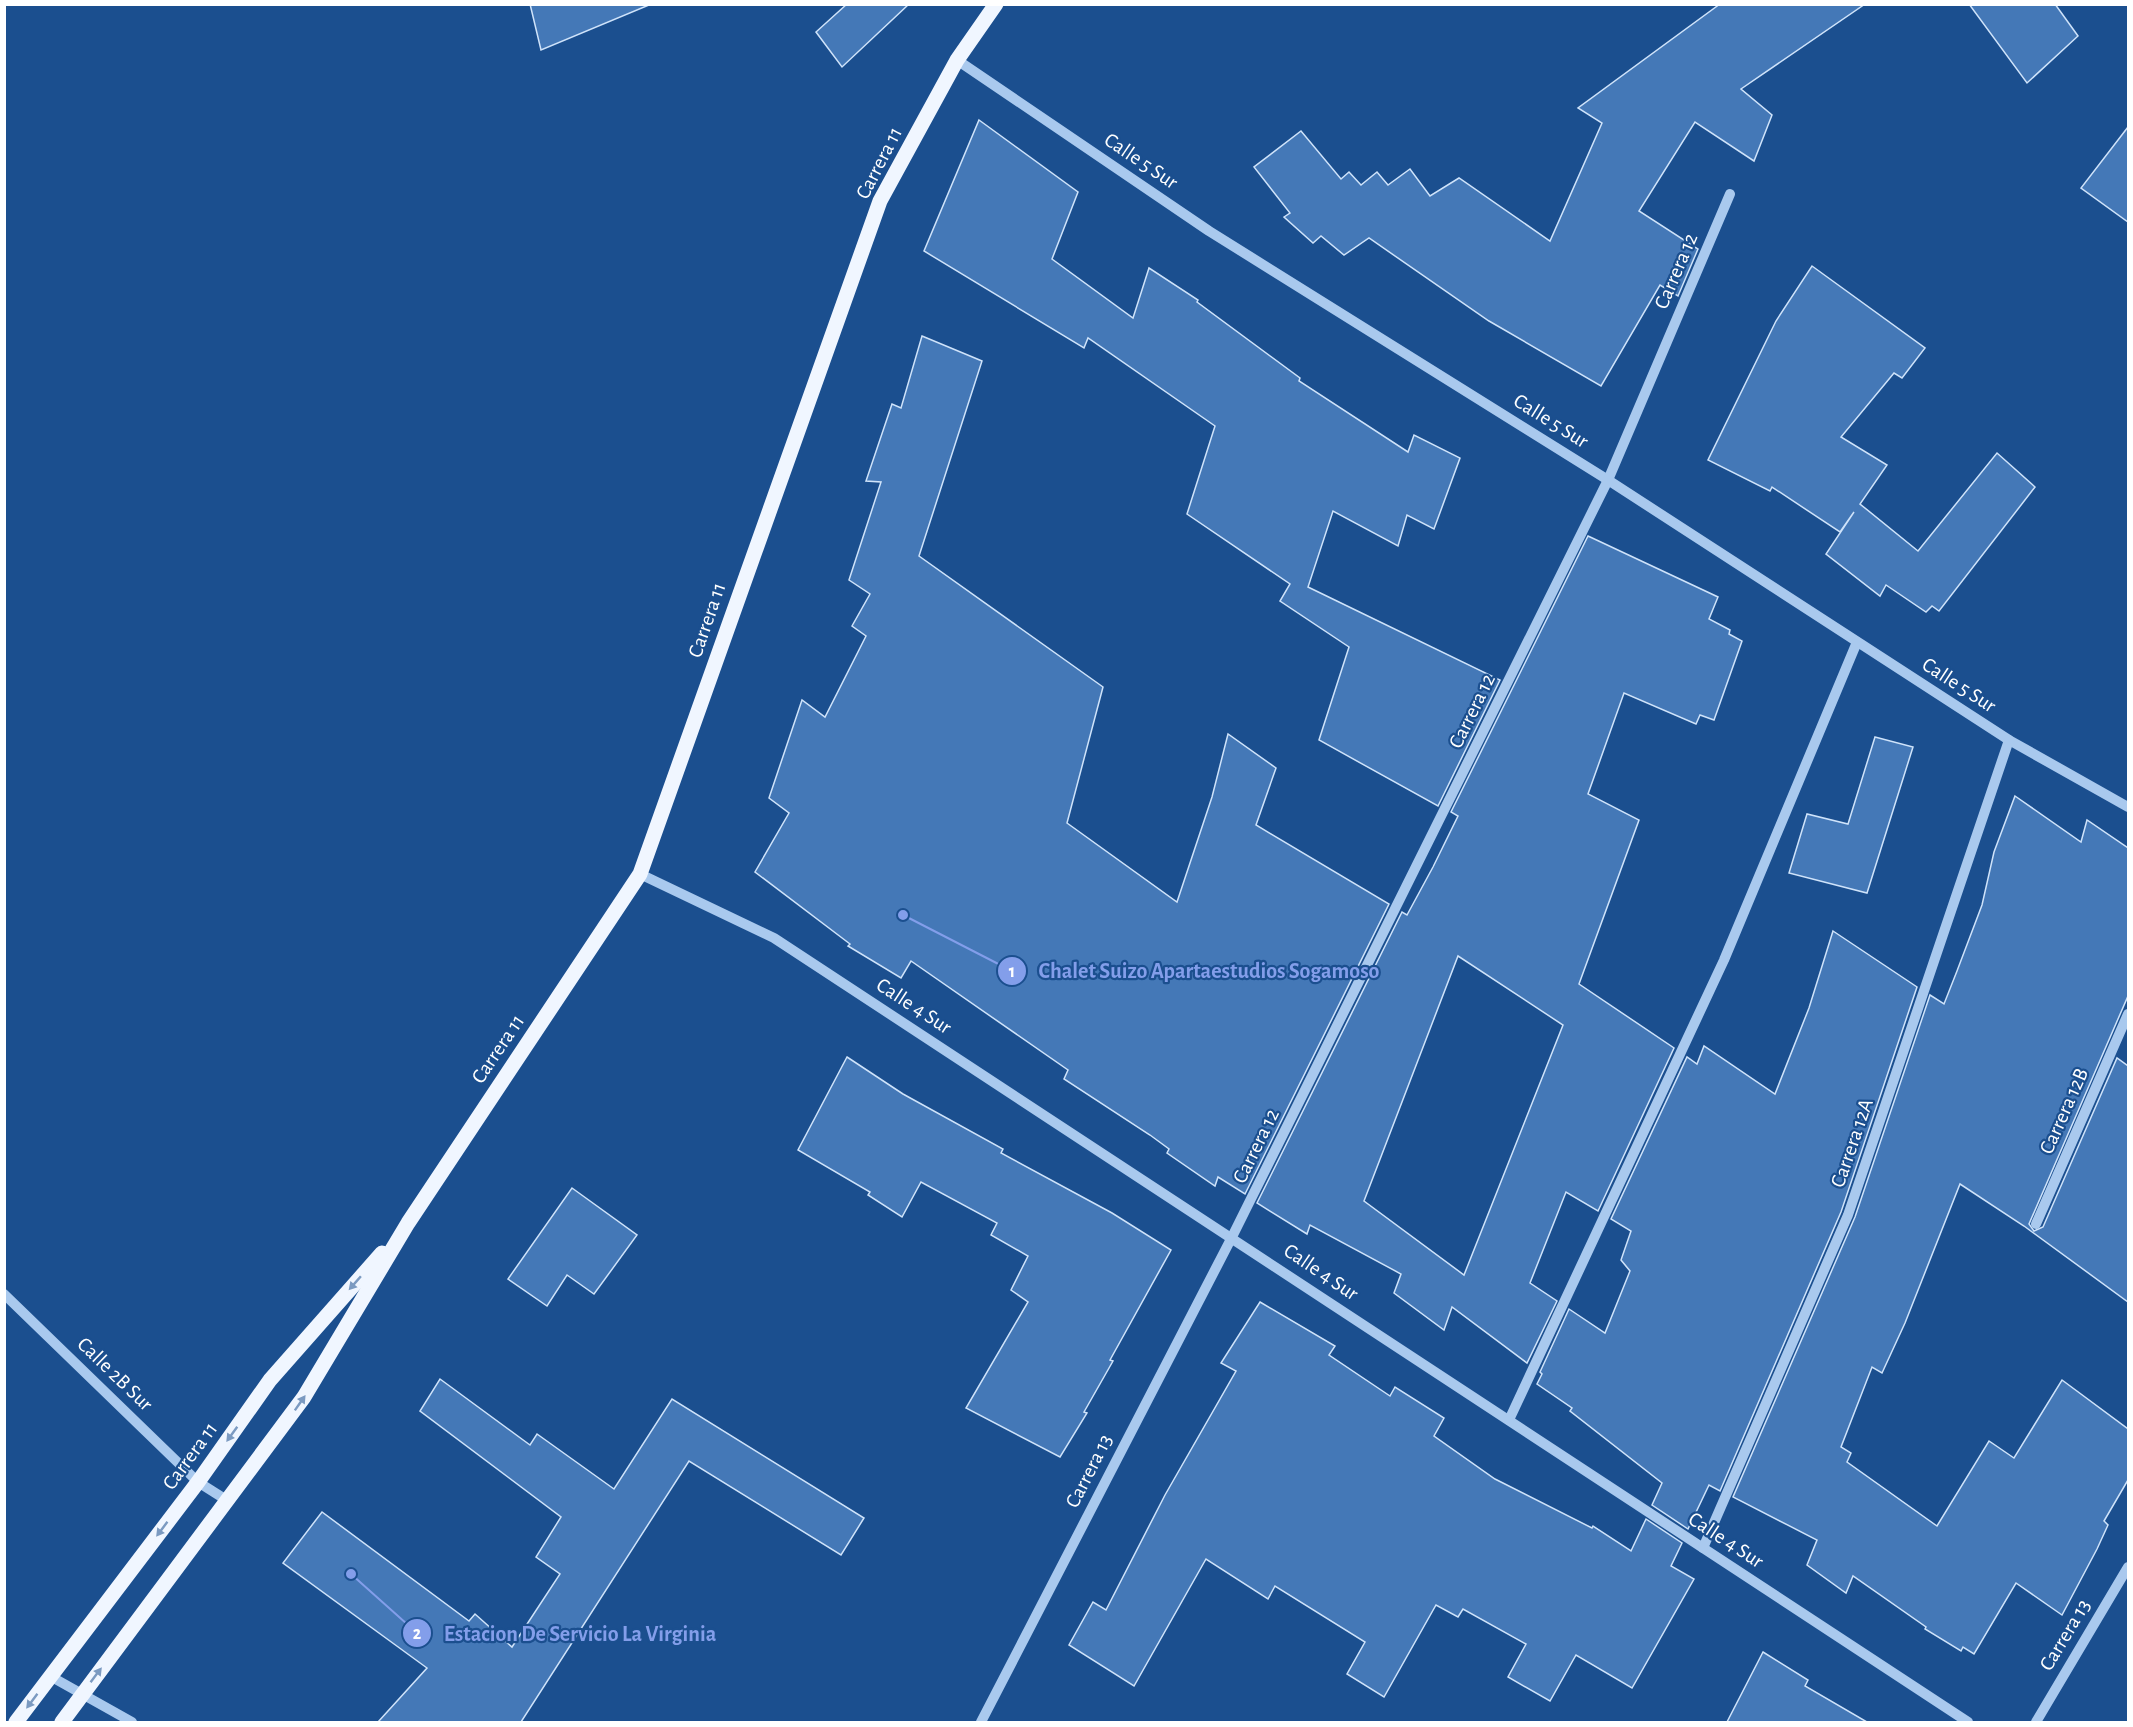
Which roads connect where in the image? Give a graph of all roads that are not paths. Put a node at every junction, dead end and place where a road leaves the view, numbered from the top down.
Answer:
1 (996, 4) edge
2 (957, 60) junction
3 (1730, 194) dead end
4 (1608, 480) junction
5 (1857, 642) junction
6 (2009, 740) junction
7 (2128, 807) edge
8 (640, 874) junction
9 (2128, 1014) edge
10 (408, 1223) junction
11 (2036, 1224) dead end
12 (1232, 1237) junction
13 (4, 1294) edge
14 (1509, 1420) junction
15 (198, 1482) junction
16 (228, 1501) junction
17 (1703, 1548) junction
18 (2128, 1567) edge
19 (50, 1676) junction
20 (82, 1694) junction
21 (16, 1722) edge
22 (62, 1722) edge
23 (132, 1722) edge
24 (981, 1722) edge
25 (1968, 1722) edge
26 (2036, 1722) edge

1 - 2 main road, Carrera 11
2 - 4 street, Calle 5 Sur
2 - 8 main road, Carrera 11
3 - 4 street, Carrera 12
4 - 5 street, Calle 5 Sur
4 - 12 street, Carrera 12
5 - 6 street, Calle 5 Sur
5 - 14 street
6 - 7 street, Calle 5 Sur
6 - 17 street, Carrera 12A
8 - 10 main road, Carrera 11
8 - 12 street, Calle 4 Sur
9 - 11 street, Carrera 12B
10 -> 15 main road, Carrera 11
16 -> 10 main road, Carrera 11
12 - 14 street, Calle 4 Sur
12 - 24 street, Carrera 13
13 - 15 street, Calle 2B Sur
14 - 17 street, Calle 4 Sur
15 - 16 street, Calle 2B Sur
15 -> 19 main road, Carrera 11
20 -> 16 main road, Carrera 11
17 - 25 street, Calle 4 Sur
18 - 26 street, Carrera 13
19 - 20 street
19 -> 21 main road, Carrera 11
20 - 22 main road, Carrera 11
20 - 23 street

